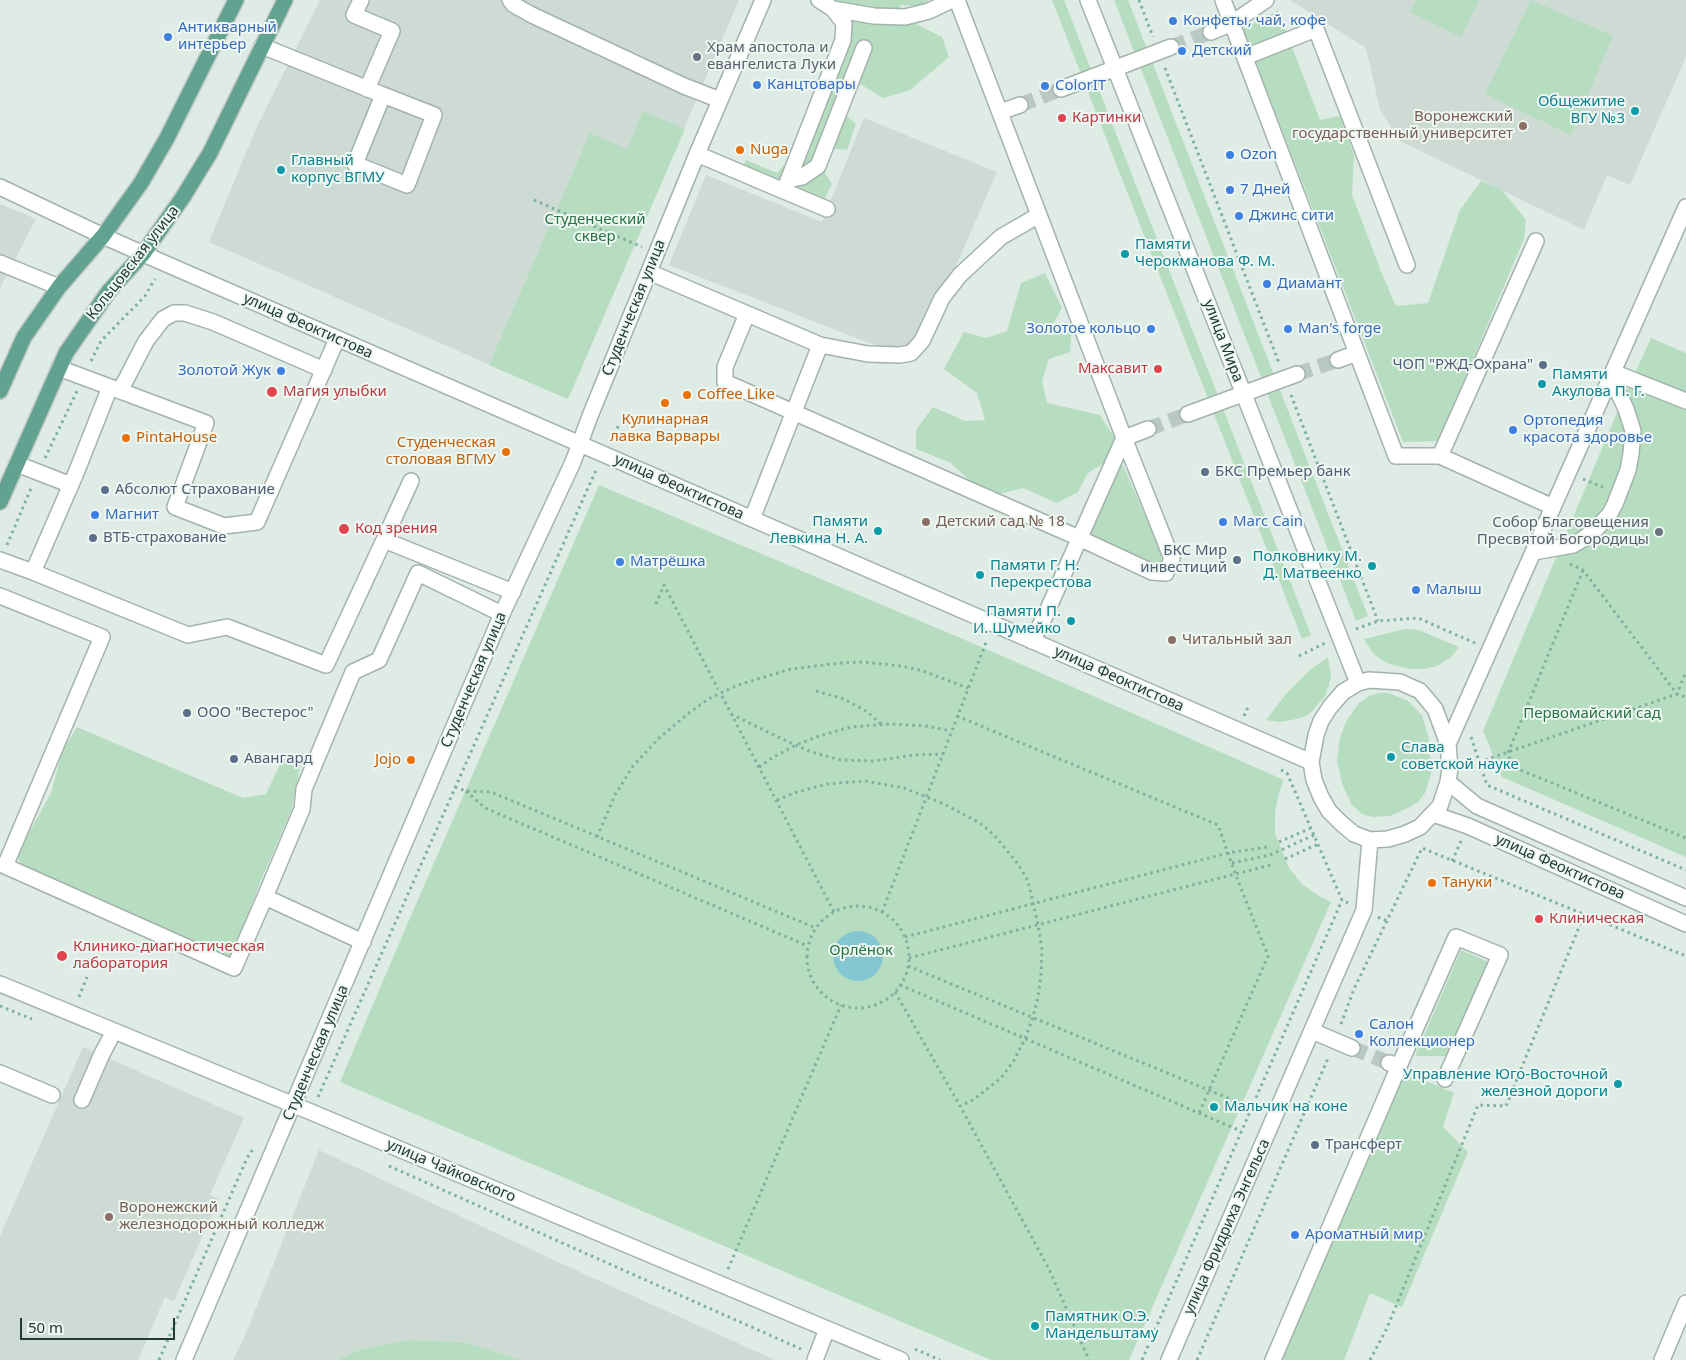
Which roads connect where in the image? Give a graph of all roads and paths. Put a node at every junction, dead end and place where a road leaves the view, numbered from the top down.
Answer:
1 (236, 0) edge
2 (285, 0) edge
3 (361, 0) edge
4 (510, 0) edge
5 (762, 0) edge
6 (818, 0) edge
7 (952, 0) edge
8 (957, 0) edge
9 (1088, 0) edge
10 (1139, 0) edge
11 (1223, 0) edge
12 (1266, 0) edge
13 (833, 9) junction
14 (1232, 23) junction
15 (1211, 32) tunnel mouth
16 (262, 46) junction
17 (864, 48) dead end
18 (1165, 50) junction
19 (1245, 57) junction
20 (1115, 68) junction
21 (367, 89) junction
22 (1060, 89) tunnel mouth
23 (383, 95) junction
24 (720, 100) junction
25 (1020, 104) tunnel mouth
26 (1000, 112) junction
27 (697, 154) junction
28 (786, 186) junction
29 (0, 187) edge
30 (534, 200) dead end
31 (1686, 206) edge
32 (827, 209) dead end
33 (1039, 214) junction
34 (103, 236) junction
35 (1536, 241) dead end
36 (143, 254) junction
37 (656, 254) junction
38 (0, 263) edge
39 (1407, 265) dead end
40 (648, 272) junction
41 (154, 280) dead end
42 (60, 287) junction
43 (747, 314) junction
44 (338, 339) junction
45 (820, 346) junction
46 (1357, 353) junction
47 (1338, 360) tunnel mouth
48 (59, 368) junction
49 (324, 370) junction
50 (1612, 375) junction
51 (1291, 377) junction
52 (83, 378) junction
53 (115, 389) junction
54 (0, 391) edge
55 (1243, 394) junction
56 (1686, 400) edge
57 (793, 412) junction
58 (1188, 414) tunnel mouth
59 (1148, 429) tunnel mouth
60 (1124, 438) junction
61 (579, 443) junction
62 (1440, 456) junction
63 (17, 464) junction
64 (596, 471) dead end
65 (38, 472) junction
66 (1580, 478) dead end
67 (411, 480) dead end
68 (1597, 484) dead end
69 (71, 485) junction
70 (0, 502) edge
71 (1554, 507) junction
72 (752, 519) junction
73 (1079, 538) junction
74 (384, 540) junction
75 (1534, 552) junction
76 (0, 560) edge
77 (33, 572) junction
78 (513, 592) junction
79 (0, 596) edge
80 (656, 604) dead end
81 (502, 614) junction
82 (987, 639) dead end
83 (1032, 641) junction
84 (1490, 650) junction
85 (1686, 670) edge
86 (1358, 683) junction
87 (968, 688) junction
88 (718, 689) dead end
89 (816, 691) dead end
90 (1677, 694) junction
91 (722, 696) dead end
92 (1686, 697) edge
93 (731, 714) junction
94 (957, 716) junction
95 (882, 724) junction
96 (1474, 729) dead end
97 (951, 731) junction
98 (1448, 744) junction
99 (796, 745) junction
100 (1508, 753) junction
101 (943, 754) junction
102 (1311, 762) junction
103 (1479, 762) junction
104 (759, 768) junction
105 (1287, 773) dead end
106 (1448, 782) junction
107 (455, 787) junction
108 (466, 791) junction
109 (926, 797) junction
110 (777, 800) junction
111 (1433, 814) junction
112 (1311, 828) junction
113 (1314, 835) junction
114 (597, 837) junction
115 (1686, 838) edge
116 (1370, 840) junction
117 (1279, 842) dead end
118 (1318, 844) junction
119 (1267, 847) dead end
120 (1228, 853) junction
121 (1285, 859) dead end
122 (1232, 863) junction
123 (1274, 864) dead end
124 (1686, 870) edge
125 (1235, 873) junction
126 (265, 897) junction
127 (1686, 898) edge
128 (1034, 903) junction
129 (834, 912) junction
130 (882, 912) junction
131 (1584, 915) dead end
132 (1038, 924) junction
133 (1686, 924) edge
134 (816, 928) junction
135 (905, 937) junction
136 (363, 942) junction
137 (808, 946) junction
138 (909, 958) junction
139 (908, 966) junction
140 (87, 977) dead end
141 (0, 984) edge
142 (900, 985) junction
143 (895, 992) junction
144 (78, 1000) dead end
145 (841, 1005) junction
146 (1033, 1017) junction
147 (1312, 1031) junction
148 (114, 1032) junction
149 (1025, 1039) junction
150 (1352, 1048) tunnel mouth
151 (0, 1073) edge
152 (1445, 1078) dead end
153 (1209, 1091) junction
154 (52, 1095) dead end
155 (82, 1100) dead end
156 (294, 1105) junction
157 (960, 1106) junction
158 (1252, 1108) junction
159 (311, 1112) junction
160 (1199, 1113) junction
161 (1242, 1131) junction
162 (384, 1164) dead end
163 (722, 1285) junction
164 (1686, 1303) edge
165 (827, 1329) junction
166 (816, 1358) edge
167 (184, 1360) edge
168 (901, 1360) edge
169 (1089, 1360) edge
170 (1142, 1360) edge
171 (1169, 1360) edge
172 (1273, 1360) edge
173 (1370, 1360) edge
174 (1662, 1360) edge

1 - 34 main road
2 - 16 main road, Кольцовская улица
3 - 21 street
4 - 24 street
5 - 24 street, Студенческая улица
6 - 13 street
7 - 13 street
8 - 26 street
9 - 20 street, улица Мира
10 - 18 path
11 - 14 street
12 - 14 street
13 - 28 street
14 - 15 street
14 - 19 street
16 - 21 street
16 - 36 main road, Кольцовская улица
17 - 28 street
18 - 20 street
18 - 51 path
19 - 39 street
19 - 46 street
20 - 22 street
20 - 55 street, улица Мира
21 - 23 street
23 - 23 street
24 - 27 street, Студенческая улица
25 - 26 street
26 - 33 street
27 - 28 street
27 - 37 street, Студенческая улица
28 - 32 street
29 - 34 street, улица Феоктистова
30 - 37 path
31 - 50 street
33 - 45 street
33 - 60 street
34 - 36 street, улица Феоктистова
34 - 42 main road
35 - 62 street
36 - 44 street, улица Феоктистова
36 - 48 main road, Кольцовская улица
37 - 40 street, Студенческая улица
38 - 42 street
40 - 43 street
40 - 61 street, Студенческая улица
41 - 52 path
42 - 54 main road
43 - 45 street
43 - 57 street
44 - 49 street
44 - 61 street, улица Феоктистова
45 - 57 street
46 - 47 street
46 - 62 street
48 - 52 street
48 - 63 main road, Кольцовская улица
49 - 53 street
49 - 53 street
50 - 56 street
50 - 71 street
50 - 75 street
51 - 55 street
51 - 84 path
52 - 53 street
52 - 65 path
53 - 69 street
55 - 58 street
55 - 86 street, улица Мира
57 - 72 street
57 - 73 street
59 - 60 street
60 - 73 street
60 - 73 street
61 - 72 street, улица Феоктистова
61 - 78 street, Студенческая улица
62 - 71 street
63 - 65 street
63 - 70 main road, Кольцовская улица
64 - 107 path
65 - 69 street
65 - 76 path
66 - 68 path
67 - 74 street
69 - 77 street
71 - 75 street
72 - 83 street, улица Феоктистова
73 - 83 street
74 - 77 street
74 - 78 street
75 - 84 street
76 - 77 street
78 - 81 street, Студенческая улица
79 - 126 street
80 - 88 path
81 - 126 street
81 - 136 street, Студенческая улица
82 - 87 path
83 - 102 street, улица Феоктистова
84 - 98 street
85 - 90 path
86 - 98 street
86 - 102 street
87 - 94 path
87 - 114 path
89 - 95 path
90 - 92 path
90 - 100 path
90 - 100 path
91 - 93 path
93 - 99 path
93 - 104 path
94 - 97 path
94 - 120 path
95 - 97 path
95 - 99 path
96 - 103 path
97 - 101 path
98 - 106 street
99 - 101 path
99 - 104 path
100 - 103 path
100 - 115 path
101 - 109 path
102 - 116 street
103 - 124 path
104 - 110 path
105 - 112 path
106 - 111 street
106 - 127 street, улица Феоктистова
107 - 108 path
107 - 159 path
108 - 114 path
108 - 137 path
109 - 110 path
109 - 128 path
109 - 130 path
110 - 129 path
111 - 116 street
111 - 133 street, улица Феоктистова
112 - 113 path
112 - 117 path
113 - 118 path
113 - 122 path
114 - 134 path
116 - 147 street, улица Фридриха Энгельса
118 - 121 path
118 - 158 path
119 - 120 path
120 - 122 path
120 - 128 path
122 - 125 path
123 - 125 path
125 - 132 path
125 - 153 path
126 - 136 street
128 - 132 path
128 - 135 path
129 - 130 path
129 - 134 path
130 - 135 path
131 - 173 path
132 - 138 path
132 - 146 path
134 - 137 path
135 - 138 path
136 - 156 street, Студенческая улица
137 - 145 path
138 - 139 path
139 - 142 path
139 - 146 path
140 - 144 path
141 - 148 street, улица Чайковского
142 - 143 path
142 - 149 path
143 - 145 path
143 - 157 path
145 - 163 path
146 - 149 path
146 - 153 path
147 - 150 street
147 - 171 street, улица Фридриха Энгельса
148 - 155 street
148 - 156 street, улица Чайковского
149 - 157 path
149 - 160 path
151 - 154 street
152 - 172 street
153 - 158 path
153 - 160 path
156 - 159 street, улица Чайковского
156 - 167 street, Студенческая улица
157 - 169 path
158 - 161 path
159 - 163 street, улица Чайковского
160 - 161 path
161 - 170 path
162 - 166 path
163 - 165 street, улица Чайковского
164 - 174 street
165 - 166 street
165 - 168 street, улица Чайковского

